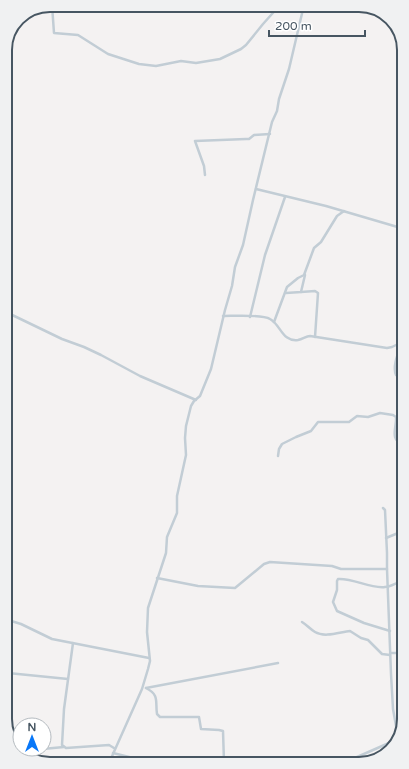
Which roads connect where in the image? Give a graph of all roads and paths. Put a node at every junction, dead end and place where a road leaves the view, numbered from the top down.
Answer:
1 (52, 12) edge
2 (274, 12) edge
3 (302, 12) edge
4 (270, 134) junction
5 (205, 175) dead end
6 (256, 189) junction
7 (285, 196) junction
8 (344, 211) junction
9 (397, 227) edge
10 (305, 274) junction
11 (301, 292) junction
12 (286, 293) junction
13 (12, 315) edge
14 (223, 316) junction
15 (250, 317) junction
16 (274, 322) junction
17 (315, 337) junction
18 (397, 344) edge
19 (397, 358) edge
20 (397, 375) edge
21 (196, 400) junction
22 (397, 442) edge
23 (278, 456) dead end
24 (383, 508) dead end
25 (397, 533) edge
26 (386, 538) junction
27 (387, 569) junction
28 (157, 578) junction
29 (397, 582) edge
30 (388, 587) junction
31 (12, 621) edge
32 (302, 622) dead end
33 (390, 631) junction
34 (73, 643) junction
35 (391, 654) junction
36 (397, 654) edge
37 (149, 658) junction
38 (278, 663) dead end
39 (12, 673) edge
40 (68, 678) junction
41 (146, 688) junction
42 (142, 689) junction
43 (396, 727) edge
44 (389, 742) edge
45 (64, 747) junction
46 (52, 748) edge
47 (114, 748) junction
48 (113, 753) junction
49 (111, 757) edge
50 (129, 757) edge
51 (224, 757) edge
52 (357, 757) edge

1 - 2 street
3 - 4 street
4 - 5 street
4 - 6 street
6 - 7 street
6 - 14 street
7 - 8 street
7 - 15 street
8 - 9 street
8 - 10 street
10 - 11 street
10 - 12 street
11 - 12 street
11 - 17 street
12 - 16 street
13 - 21 street
14 - 15 street
14 - 21 street
15 - 16 street
16 - 17 street
17 - 18 street
19 - 20 street
21 - 28 street
22 - 23 street
24 - 26 street
25 - 26 street
26 - 27 street
27 - 28 street
27 - 30 street
28 - 37 street
29 - 30 street
30 - 33 street
30 - 33 street
31 - 34 street
32 - 35 street
33 - 35 street
34 - 37 street
34 - 40 street
35 - 36 street
35 - 43 street
37 - 42 street
38 - 41 street
39 - 40 street
40 - 45 street
41 - 42 street
41 - 51 street
42 - 47 street
44 - 52 street
45 - 46 street
45 - 47 street
47 - 48 street
48 - 49 street
48 - 50 street

